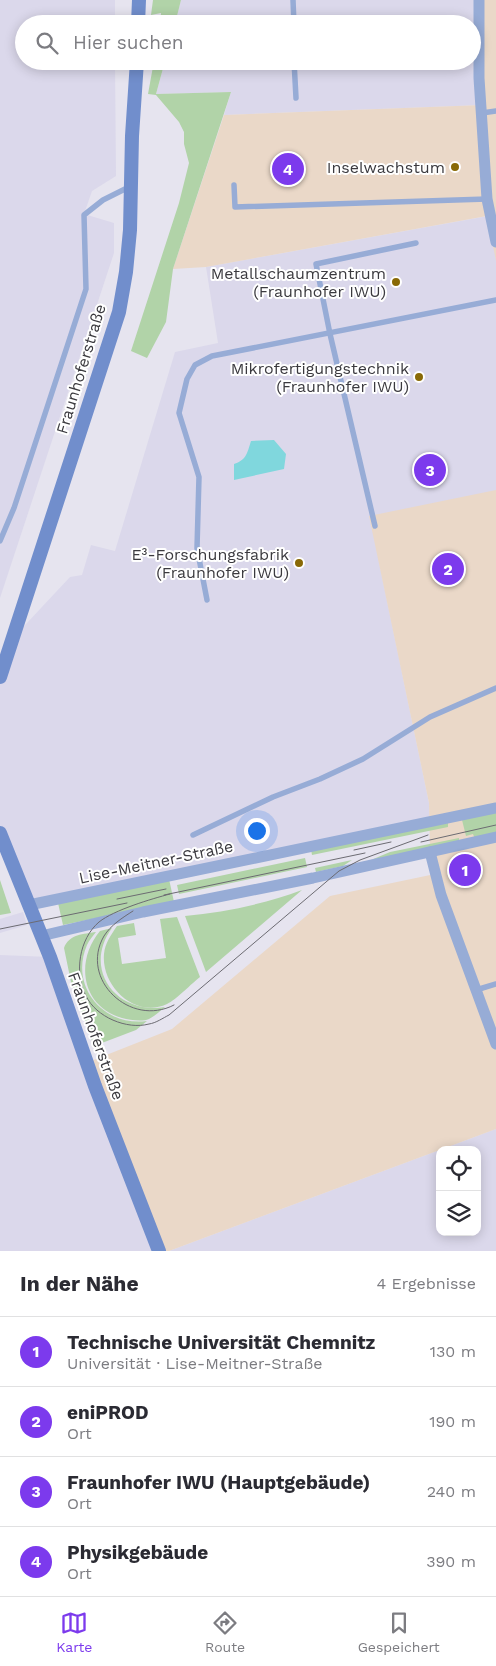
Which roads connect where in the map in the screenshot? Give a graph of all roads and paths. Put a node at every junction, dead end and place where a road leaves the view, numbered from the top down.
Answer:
1 (139, 0) edge
2 (293, 0) edge
3 (479, 0) edge
4 (138, 15) edge
5 (294, 15) edge
6 (479, 15) edge
7 (137, 70) edge
8 (294, 70) edge
9 (480, 70) edge
10 (296, 98) dead end
11 (496, 111) edge
12 (482, 113) junction
13 (234, 185) dead end
14 (131, 186) junction
15 (487, 199) junction
16 (496, 242) edge
17 (416, 243) dead end
18 (496, 300) edge
19 (330, 334) junction
20 (374, 526) dead end
21 (0, 541) edge
22 (207, 600) dead end
23 (0, 677) edge
24 (496, 688) edge
25 (496, 808) edge
26 (0, 832) edge
27 (193, 835) dead end
28 (496, 838) edge
29 (430, 852) junction
30 (29, 905) junction
31 (41, 936) junction
32 (496, 984) edge
33 (476, 990) junction
34 (496, 1044) edge
35 (159, 1251) edge

1 - 4 main road
2 - 5 lane
3 - 6 street
7 - 14 main road, Fraunhoferstraße
8 - 10 lane
9 - 12 street
11 - 12 lane
12 - 15 street
13 - 15 lane
14 - 21 lane
14 - 23 main road, Fraunhoferstraße
15 - 16 street
17 - 19 lane
18 - 19 lane
19 - 20 lane
19 - 22 lane
24 - 27 lane
25 - 30 street, Lise-Meitner-Straße
26 - 30 main road, Fraunhoferstraße
28 - 29 street
29 - 31 street
29 - 33 street
30 - 31 main road, Fraunhoferstraße
31 - 35 main road, Fraunhoferstraße
32 - 33 lane
33 - 34 street

